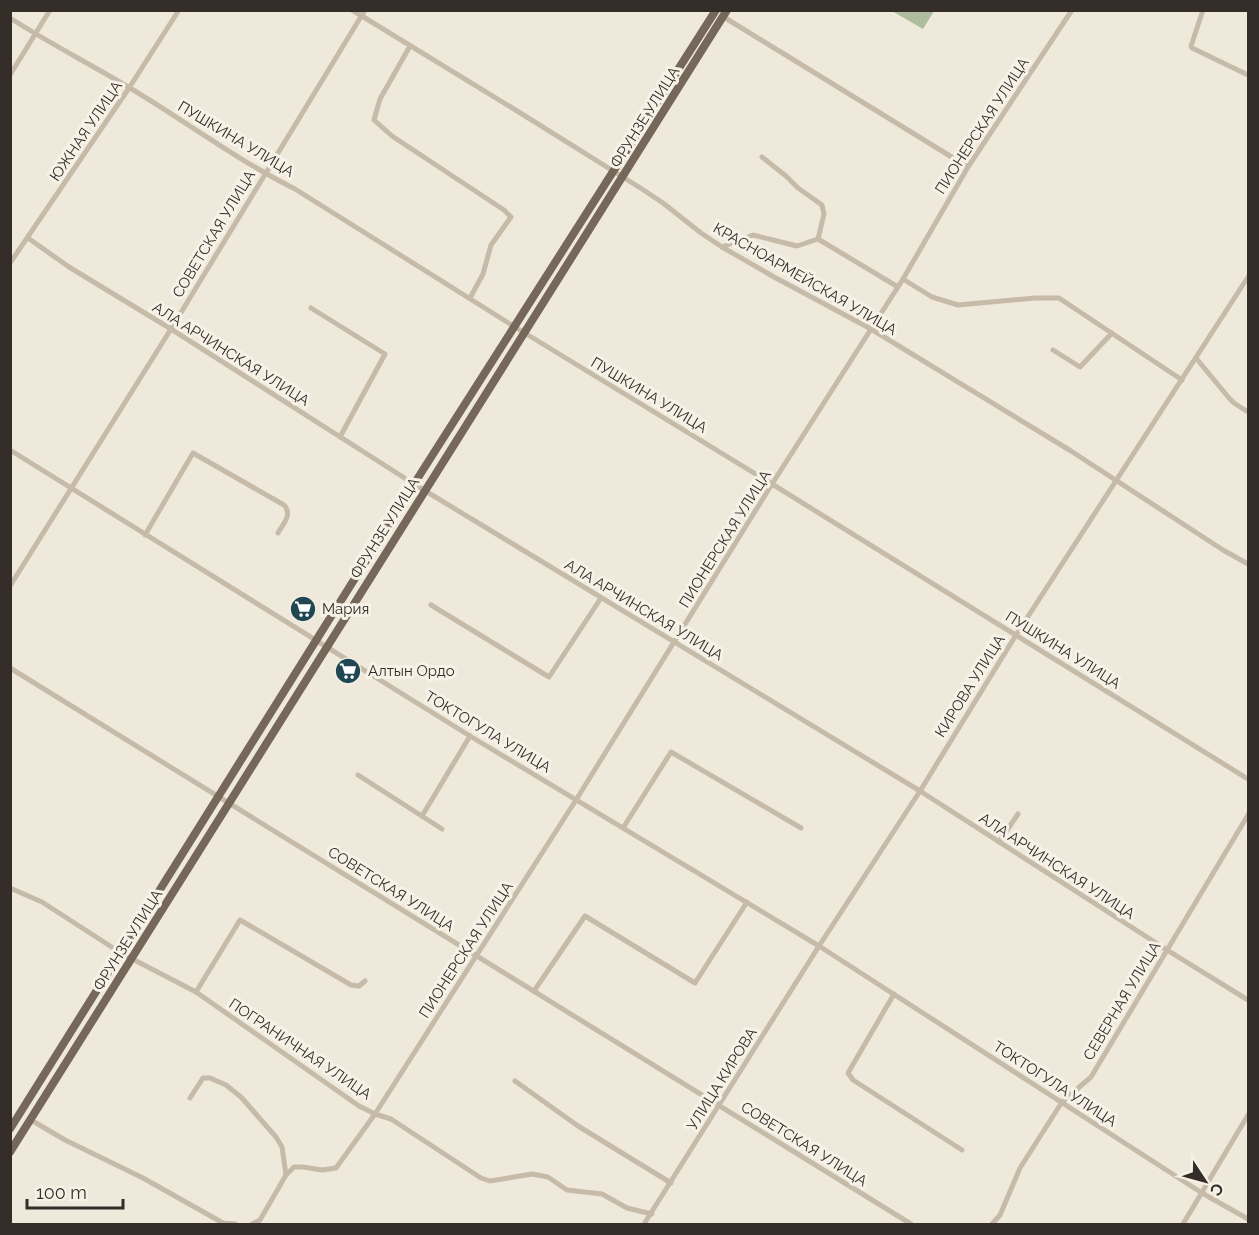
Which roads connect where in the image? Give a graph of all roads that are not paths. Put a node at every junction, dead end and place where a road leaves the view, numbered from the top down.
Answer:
1 (50, 10) edge
2 (179, 10) edge
3 (352, 10) edge
4 (1072, 10) edge
5 (1203, 10) edge
6 (714, 11) edge
7 (364, 13) edge
8 (725, 14) edge
9 (10, 18) edge
10 (35, 34) junction
11 (410, 46) junction
12 (10, 75) edge
13 (1248, 75) edge
14 (129, 88) junction
15 (762, 157) dead end
16 (968, 167) junction
17 (613, 172) junction
18 (265, 174) junction
19 (622, 178) junction
20 (28, 238) junction
21 (819, 239) junction
22 (722, 247) junction
23 (10, 263) edge
24 (1248, 277) edge
25 (903, 279) junction
26 (898, 287) junction
27 (470, 298) junction
28 (311, 308) dead end
29 (515, 327) junction
30 (171, 329) junction
31 (871, 329) junction
32 (525, 333) junction
33 (1112, 333) junction
34 (1053, 350) dead end
35 (1196, 358) junction
36 (1182, 380) junction
37 (1248, 412) edge
38 (340, 437) junction
39 (10, 450) edge
40 (1117, 481) junction
41 (414, 484) junction
42 (772, 484) junction
43 (71, 488) junction
44 (425, 490) junction
45 (278, 533) dead end
46 (145, 535) junction
47 (1248, 564) edge
48 (10, 586) edge
49 (601, 598) junction
50 (431, 605) dead end
51 (1016, 635) junction
52 (317, 641) junction
53 (675, 642) junction
54 (327, 647) junction
55 (10, 668) edge
56 (470, 736) junction
57 (358, 775) dead end
58 (1248, 779) edge
59 (920, 791) junction
60 (219, 797) junction
61 (576, 800) junction
62 (229, 803) junction
63 (1018, 814) dead end
64 (1248, 815) edge
65 (422, 816) junction
66 (623, 828) junction
67 (801, 828) dead end
68 (442, 830) dead end
69 (999, 842) junction
70 (10, 888) edge
71 (747, 902) junction
72 (819, 946) junction
73 (1167, 950) junction
74 (121, 953) junction
75 (476, 956) junction
76 (132, 959) junction
77 (365, 981) dead end
78 (534, 991) junction
79 (196, 992) junction
80 (894, 994) junction
81 (1248, 1000) edge
82 (515, 1081) dead end
83 (190, 1098) dead end
84 (1062, 1102) junction
85 (720, 1105) junction
86 (375, 1114) junction
87 (1248, 1115) edge
88 (31, 1120) junction
89 (10, 1129) edge
90 (962, 1150) dead end
91 (10, 1152) edge
92 (286, 1175) junction
93 (671, 1183) junction
94 (1202, 1193) junction
95 (652, 1214) junction
96 (1248, 1220) edge
97 (235, 1224) edge
98 (252, 1224) edge
99 (644, 1224) edge
100 (911, 1224) edge
101 (992, 1224) edge
102 (1183, 1224) edge

1 - 10 street
2 - 14 street, ЮЖНАЯ УЛИЦА
3 - 7 street, КРАСНОАРМЕЙСКАЯ УЛИЦА
4 - 16 street, ПИОНЕРСКАЯ УЛИЦА
5 - 13 street
6 - 8 street
6 - 17 main road, ФРУНЗЕ УЛИЦА
7 - 11 street, КРАСНОАРМЕЙСКАЯ УЛИЦА
7 - 18 street, СОВЕТСКАЯ УЛИЦА
8 - 16 street
8 - 19 main road, ФРУНЗЕ УЛИЦА
9 - 10 street, ПУШКИНА УЛИЦА
10 - 12 street
10 - 14 street, ПУШКИНА УЛИЦА
11 - 17 street, КРАСНОАРМЕЙСКАЯ УЛИЦА
11 - 27 street
14 - 18 street, ПУШКИНА УЛИЦА
14 - 20 street, ЮЖНАЯ УЛИЦА
15 - 21 street
16 - 25 street, ПИОНЕРСКАЯ УЛИЦА
17 - 19 street, КРАСНОАРМЕЙСКАЯ УЛИЦА
17 - 29 main road, ФРУНЗЕ УЛИЦА
18 - 27 street, ПУШКИНА УЛИЦА
18 - 30 street, СОВЕТСКАЯ УЛИЦА
19 - 22 street, КРАСНОАРМЕЙСКАЯ УЛИЦА
19 - 32 main road, ФРУНЗЕ УЛИЦА
20 - 23 street, ЮЖНАЯ УЛИЦА
20 - 30 street, АЛА АРЧИНСКАЯ УЛИЦА
21 - 22 street
21 - 26 street
22 - 31 street, КРАСНОАРМЕЙСКАЯ УЛИЦА
24 - 35 street, КИРОВА УЛИЦА
25 - 26 street, ПИОНЕРСКАЯ УЛИЦА
25 - 33 street
26 - 31 street, ПИОНЕРСКАЯ УЛИЦА
27 - 29 street, ПУШКИНА УЛИЦА
28 - 38 street
29 - 32 street, ПУШКИНА УЛИЦА
29 - 41 main road, ФРУНЗЕ УЛИЦА
30 - 38 street, АЛА АРЧИНСКАЯ УЛИЦА
30 - 43 street, СОВЕТСКАЯ УЛИЦА
31 - 40 street, КРАСНОАРМЕЙСКАЯ УЛИЦА
31 - 42 street, ПИОНЕРСКАЯ УЛИЦА
32 - 42 street, ПУШКИНА УЛИЦА
32 - 44 main road, ФРУНЗЕ УЛИЦА
33 - 34 street
33 - 36 street
35 - 36 street, КИРОВА УЛИЦА
35 - 37 street
36 - 40 street, КИРОВА УЛИЦА
38 - 41 street, АЛА АРЧИНСКАЯ УЛИЦА
39 - 43 street, ТОКТОГУЛА УЛИЦА
40 - 47 street, КРАСНОАРМЕЙСКАЯ УЛИЦА
40 - 51 street, КИРОВА УЛИЦА
41 - 44 street, АЛА АРЧИНСКАЯ УЛИЦА
41 - 52 main road, ФРУНЗЕ УЛИЦА
42 - 51 street, ПУШКИНА УЛИЦА
42 - 53 street, ПИОНЕРСКАЯ УЛИЦА
43 - 46 street, ТОКТОГУЛА УЛИЦА
43 - 48 street, СОВЕТСКАЯ УЛИЦА
44 - 49 street, АЛА АРЧИНСКАЯ УЛИЦА
44 - 54 main road, ФРУНЗЕ УЛИЦА
45 - 46 street
46 - 52 street, ТОКТОГУЛА УЛИЦА
49 - 50 street
49 - 53 street, АЛА АРЧИНСКАЯ УЛИЦА
51 - 58 street, ПУШКИНА УЛИЦА
51 - 59 street, КИРОВА УЛИЦА
52 - 54 street, ТОКТОГУЛА УЛИЦА
52 - 60 main road, ФРУНЗЕ УЛИЦА
53 - 59 street, АЛА АРЧИНСКАЯ УЛИЦА
53 - 61 street, ПИОНЕРСКАЯ УЛИЦА
54 - 56 street, ТОКТОГУЛА УЛИЦА
54 - 62 main road, ФРУНЗЕ УЛИЦА
55 - 60 street, СОВЕТСКАЯ УЛИЦА
56 - 61 street, ТОКТОГУЛА УЛИЦА
56 - 65 street
57 - 65 street
59 - 69 street, АЛА АРЧИНСКАЯ УЛИЦА
59 - 72 street, КИРОВА УЛИЦА
60 - 62 street, СОВЕТСКАЯ УЛИЦА
60 - 74 main road, ФРУНЗЕ УЛИЦА
61 - 66 street, ТОКТОГУЛА УЛИЦА
61 - 75 street, ПИОНЕРСКАЯ УЛИЦА
62 - 75 street, СОВЕТСКАЯ УЛИЦА
62 - 76 main road, ФРУНЗЕ УЛИЦА
63 - 69 street
64 - 73 street, СЕВЕРНАЯ УЛИЦА
65 - 68 street
66 - 67 street
66 - 71 street, ТОКТОГУЛА УЛИЦА
69 - 73 street, АЛА АРЧИНСКАЯ УЛИЦА
70 - 74 street, ПОГРАНИЧНАЯ УЛИЦА
71 - 72 street, ТОКТОГУЛА УЛИЦА
71 - 78 street
72 - 80 street, ТОКТОГУЛА УЛИЦА
72 - 85 street, УЛИЦА КИРОВА
73 - 81 street, АЛА АРЧИНСКАЯ УЛИЦА
73 - 84 street, СЕВЕРНАЯ УЛИЦА
74 - 76 street, ПОГРАНИЧНАЯ УЛИЦА
74 - 89 main road, ФРУНЗЕ УЛИЦА
75 - 78 street, СОВЕТСКАЯ УЛИЦА
75 - 86 street, ПИОНЕРСКАЯ УЛИЦА
76 - 79 street, ПОГРАНИЧНАЯ УЛИЦА
76 - 88 main road, ФРУНЗЕ УЛИЦА
77 - 79 street
78 - 85 street, СОВЕТСКАЯ УЛИЦА
79 - 86 street, ПОГРАНИЧНАЯ УЛИЦА
80 - 84 street, ТОКТОГУЛА УЛИЦА
80 - 90 street
82 - 93 street
83 - 92 street
84 - 94 street, ТОКТОГУЛА УЛИЦА
84 - 101 street, СЕВЕРНАЯ УЛИЦА
85 - 93 street, УЛИЦА КИРОВА
85 - 100 street, СОВЕТСКАЯ УЛИЦА
86 - 92 street, ПИОНЕРСКАЯ УЛИЦА
86 - 95 street, ПОГРАНИЧНАЯ УЛИЦА
87 - 94 street
88 - 91 main road, ФРУНЗЕ УЛИЦА
88 - 97 street
92 - 98 street
93 - 95 street, УЛИЦА КИРОВА
94 - 96 street, ТОКТОГУЛА УЛИЦА
94 - 102 street
95 - 99 street, УЛИЦА КИРОВА

